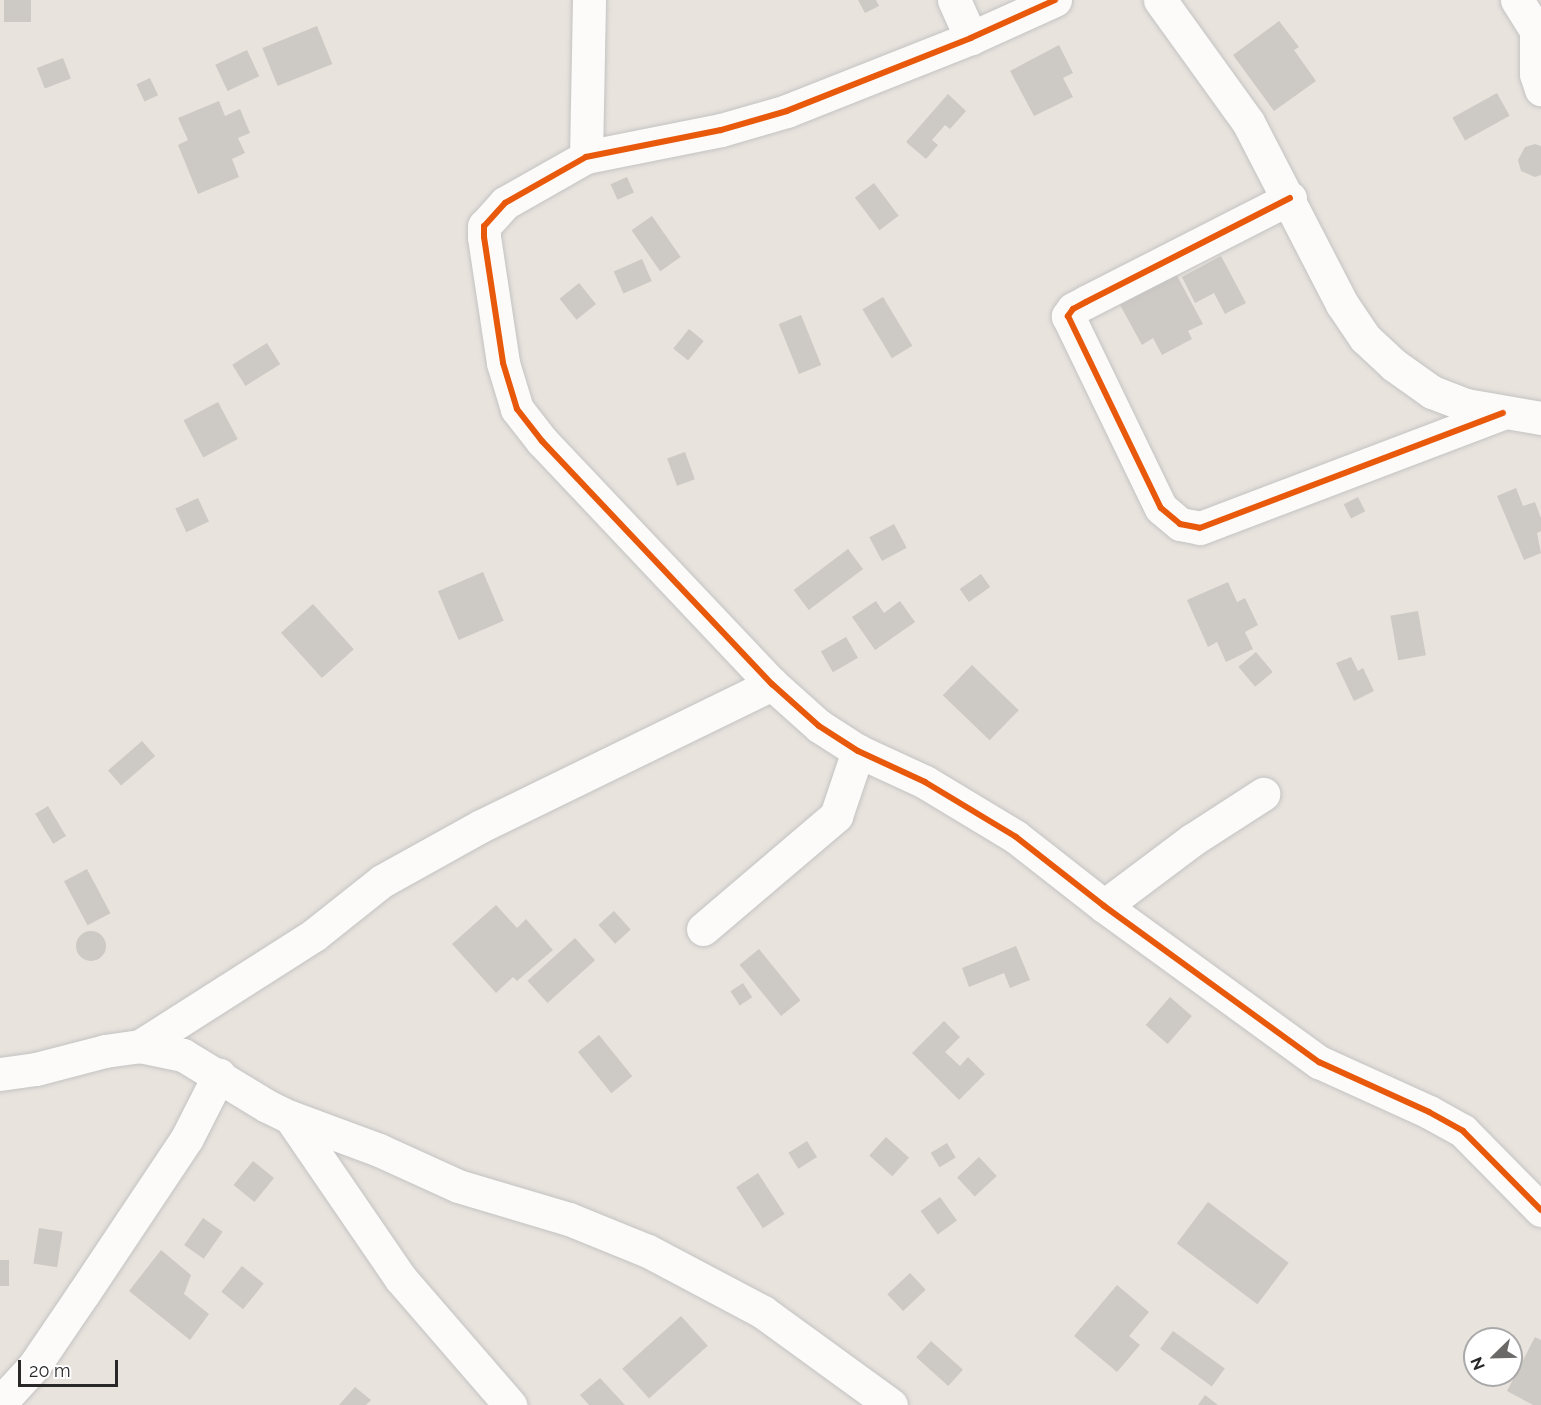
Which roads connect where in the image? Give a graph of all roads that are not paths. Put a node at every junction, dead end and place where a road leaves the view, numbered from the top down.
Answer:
1 (589, 0) edge
2 (954, 0) edge
3 (1055, 0) edge
4 (1160, 0) edge
5 (1517, 0) edge
6 (971, 38) junction
7 (1541, 89) edge
8 (586, 157) junction
9 (1290, 198) junction
10 (1503, 413) junction
11 (1541, 419) edge
12 (772, 684) junction
13 (858, 751) junction
14 (1263, 794) dead end
15 (1104, 906) junction
16 (703, 929) dead end
17 (140, 1046) junction
18 (0, 1074) edge
19 (219, 1075) junction
20 (290, 1117) junction
21 (1541, 1210) edge
22 (0, 1402) edge
23 (510, 1405) edge
24 (891, 1405) edge

1 - 8 street
2 - 6 street
3 - 6 street
4 - 9 street
5 - 7 street
6 - 8 street
8 - 12 street
9 - 10 street
9 - 10 street
10 - 11 street
12 - 13 street
12 - 17 street
13 - 15 street
13 - 16 street
14 - 15 street
15 - 21 street
17 - 18 street
17 - 19 street
19 - 20 street
19 - 22 street
20 - 23 street
20 - 24 street

